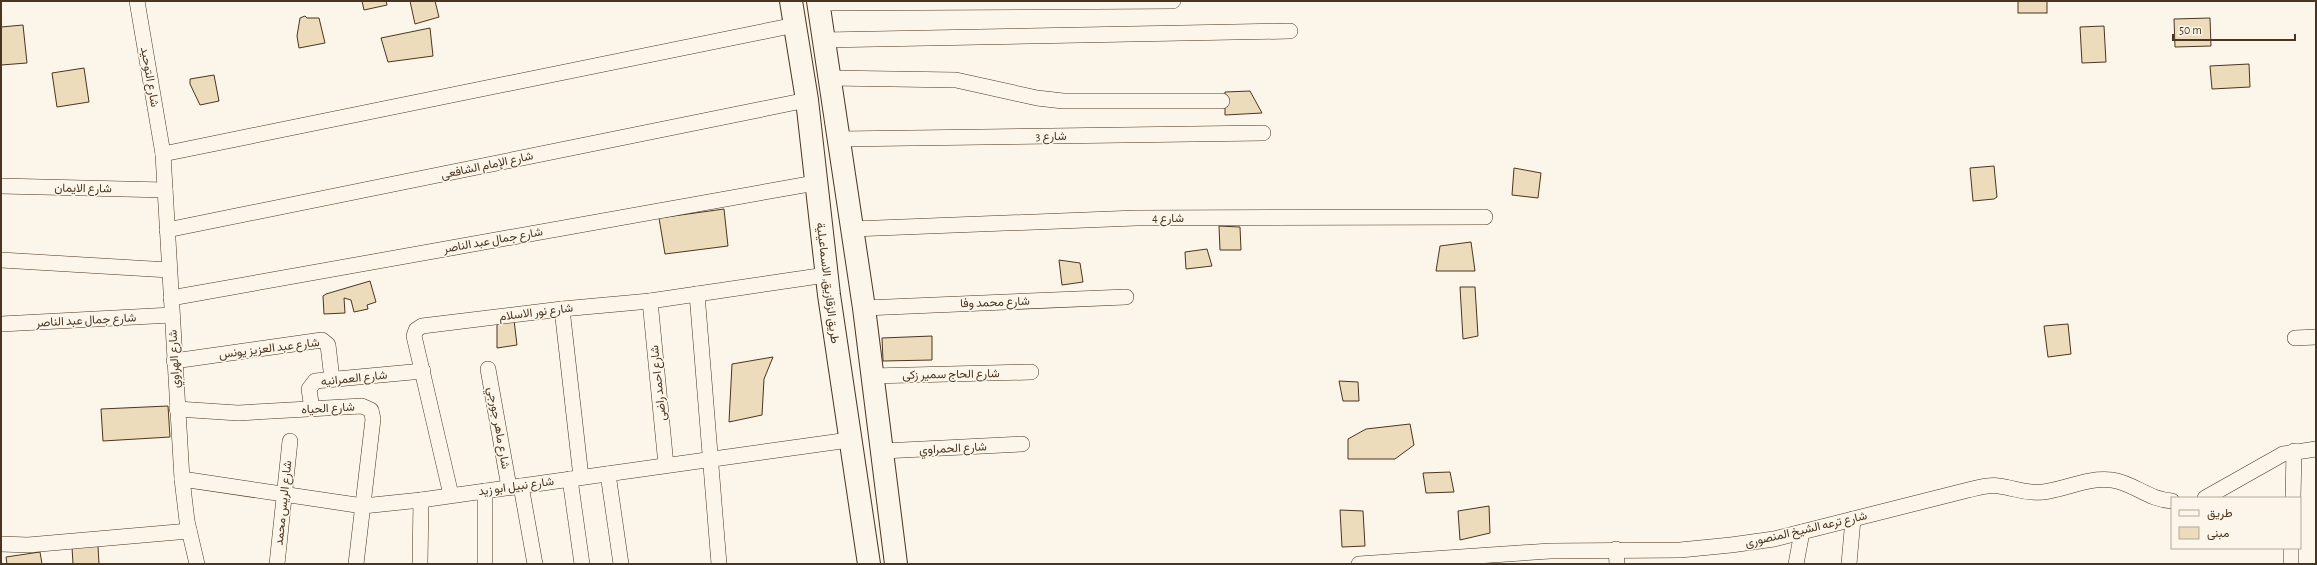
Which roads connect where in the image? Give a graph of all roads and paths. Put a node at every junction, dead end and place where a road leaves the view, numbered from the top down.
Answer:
1 (137, 1) edge
2 (791, 1) edge
3 (1173, 1) edge
4 (818, 2) edge
5 (795, 25) junction
6 (1290, 31) dead end
7 (824, 40) junction
8 (830, 78) junction
9 (807, 100) junction
10 (1222, 101) dead end
11 (1263, 133) dead end
12 (840, 139) junction
13 (163, 154) junction
14 (1, 186) edge
15 (165, 190) junction
16 (816, 193) junction
17 (848, 202) junction
18 (1485, 218) dead end
19 (852, 229) junction
20 (167, 230) junction
21 (1, 260) edge
22 (857, 260) junction
23 (825, 269) junction
24 (169, 270) junction
25 (697, 294) junction
26 (1126, 297) dead end
27 (171, 298) junction
28 (650, 301) junction
29 (864, 308) junction
30 (562, 309) junction
31 (172, 315) junction
32 (1, 324) edge
33 (2316, 336) edge
34 (2295, 338) dead end
35 (174, 361) junction
36 (488, 369) dead end
37 (423, 371) junction
38 (1031, 372) dead end
39 (871, 376) junction
40 (332, 379) junction
41 (177, 409) junction
42 (312, 409) junction
43 (850, 440) junction
44 (290, 442) dead end
45 (1022, 444) dead end
46 (2316, 449) edge
47 (883, 451) junction
48 (2294, 451) junction
49 (711, 459) junction
50 (666, 465) junction
51 (608, 474) junction
52 (575, 478) junction
53 (182, 479) junction
54 (515, 486) junction
55 (486, 491) junction
56 (284, 494) junction
57 (451, 496) junction
58 (2207, 497) edge
59 (2293, 497) edge
60 (421, 500) junction
61 (2171, 501) edge
62 (363, 506) junction
63 (1854, 519) junction
64 (189, 530) junction
65 (1802, 532) junction
66 (1, 544) edge
67 (2291, 549) edge
68 (1552, 557) edge
69 (1616, 557) edge
70 (1680, 557) edge
71 (1504, 559) edge
72 (1394, 563) edge
73 (197, 564) edge
74 (277, 564) edge
75 (356, 564) edge
76 (420, 564) edge
77 (485, 564) edge
78 (535, 564) edge
79 (582, 564) edge
80 (621, 564) edge
81 (720, 564) edge
82 (869, 564) edge
83 (896, 564) edge
84 (1359, 564) edge
85 (1796, 564) edge
86 (1849, 564) edge
87 (2291, 564) edge

1 - 13 street, شارع التوحيد
2 - 5 highway, طريق الزقازيق, الاسماعيلية
3 - 4 street
4 - 7 highway
5 - 9 highway, طريق الزقازيق, الاسماعيلية
5 - 13 street
6 - 7 street
7 - 8 highway
8 - 10 street
8 - 12 highway
9 - 16 highway, طريق الزقازيق, الاسماعيلية
9 - 20 street, شارع الإمام الشافعى
11 - 12 street, شارع 3
12 - 17 highway
13 - 15 street, شارع الهراوي
14 - 15 street, شارع الايمان
15 - 20 street, شارع الهراوي
16 - 17 highway
16 - 23 highway, طريق الزقازيق, الاسماعيلية
16 - 27 street, شارع جمال عبد الناصر
17 - 19 highway
18 - 19 street, شارع 4
19 - 22 highway
20 - 24 street, شارع الهراوي
21 - 24 street
22 - 23 highway
22 - 29 highway
23 - 25 street, شارع نور الاسلام
23 - 43 highway, طريق الزقازيق, الاسماعيلية
24 - 27 street, شارع الهراوي
25 - 28 street, شارع نور الاسلام
25 - 49 street
26 - 29 street, شارع محمد وفا
27 - 31 street, شارع الهراوي
28 - 30 street, شارع نور الاسلام
28 - 50 street, شارع احمد راضى
29 - 39 highway
30 - 37 street, شارع نور الاسلام
30 - 52 street
31 - 32 street, شارع جمال عبد الناصر
31 - 35 street, شارع الهراوي
33 - 34 street
35 - 40 street, شارع عبد العزيز يونس
35 - 41 street, شارع الهراوي
36 - 54 street, شارع ماهر جورجي
37 - 40 street, شارع العمرانيه
37 - 57 street, شارع نور الاسلام
38 - 39 street, شارع الحاج سمير زكى
39 - 47 highway
40 - 42 street, شارع العمرانيه
41 - 42 street, شارع الحياه
41 - 53 street, شارع الهراوي
42 - 62 street, شارع الحياه
43 - 49 street, شارع نبيل ابو زيد
43 - 82 highway, طريق الزقازيق, الاسماعيلية
44 - 56 street, شارع الريس محمد
45 - 47 street, شارع الحمراوي
46 - 48 street
47 - 83 highway
48 - 58 street
48 - 59 street
49 - 50 street, شارع نبيل ابو زيد
49 - 81 street
50 - 51 street, شارع نبيل ابو زيد
51 - 52 street, شارع نبيل ابو زيد
51 - 80 street
52 - 54 street, شارع نبيل ابو زيد
52 - 79 street
53 - 56 street, شارع نبيل ابو زيد
53 - 64 street, شارع الهراوي
54 - 55 street, شارع نبيل ابو زيد
54 - 78 street, شارع ماهر جورجي
55 - 57 street, شارع نبيل ابو زيد
55 - 77 street
56 - 62 street, شارع نبيل ابو زيد
56 - 74 street, شارع الريس محمد
57 - 60 street, شارع نبيل ابو زيد
60 - 62 street, شارع نبيل ابو زيد
60 - 76 street
61 - 63 street, شارع ترعه الشيخ المنصورى
62 - 75 street, شارع الحياه
63 - 65 street, شارع ترعه الشيخ المنصورى
63 - 86 street
64 - 66 street
64 - 73 street, شارع الهراوي
65 - 70 street, شارع ترعه الشيخ المنصورى
65 - 85 street
67 - 87 street
68 - 69 street, شارع ترعه الشيخ المنصورى
68 - 71 street, شارع ترعه الشيخ المنصورى
69 - 70 street, شارع ترعه الشيخ المنصورى
71 - 72 street, شارع ترعه الشيخ المنصورى
72 - 84 street, شارع ترعه الشيخ المنصورى

